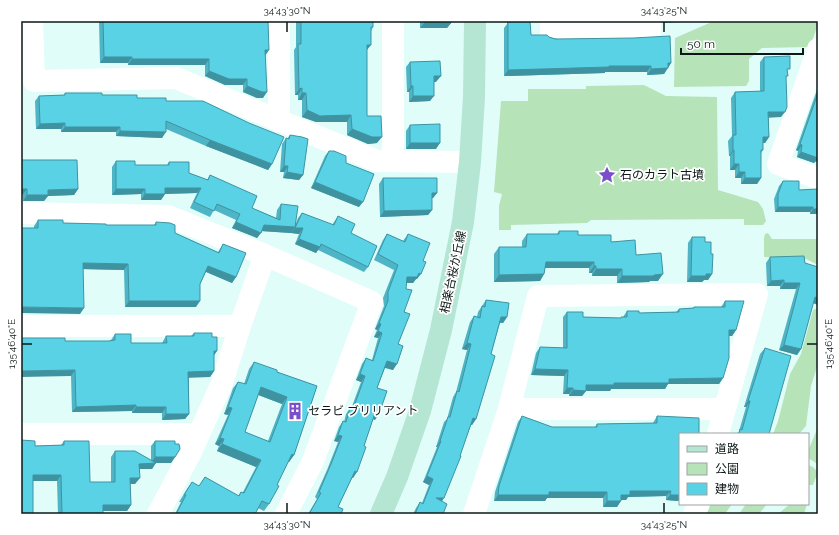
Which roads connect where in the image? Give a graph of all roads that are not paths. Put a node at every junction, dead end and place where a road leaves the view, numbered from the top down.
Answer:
1 (32, 21) edge
2 (279, 21) edge
3 (393, 21) edge
4 (475, 21) edge
5 (551, 21) edge
6 (650, 21) edge
7 (818, 49) edge
8 (279, 121) junction
9 (393, 161) junction
10 (470, 162) junction
11 (818, 178) edge
12 (21, 213) edge
13 (264, 256) junction
14 (21, 326) edge
15 (240, 326) junction
16 (509, 409) junction
17 (724, 409) junction
18 (718, 433) edge
19 (21, 434) edge
20 (200, 434) junction
21 (698, 505) edge
22 (158, 514) edge
23 (286, 514) edge
24 (381, 514) edge
25 (474, 514) edge
26 (694, 514) edge

1 - 8 street
2 - 8 street
3 - 9 street
4 - 10 main road, 相楽台桜が丘線
5 - 6 street
7 - 11 street
8 - 9 street
9 - 10 street
10 - 24 main road, 相楽台桜が丘線
12 - 13 street
13 - 15 street
13 - 23 street
14 - 15 street
15 - 20 street
16 - 17 street
16 - 17 street
16 - 25 street
17 - 18 street
19 - 20 street
20 - 22 street
21 - 26 street

